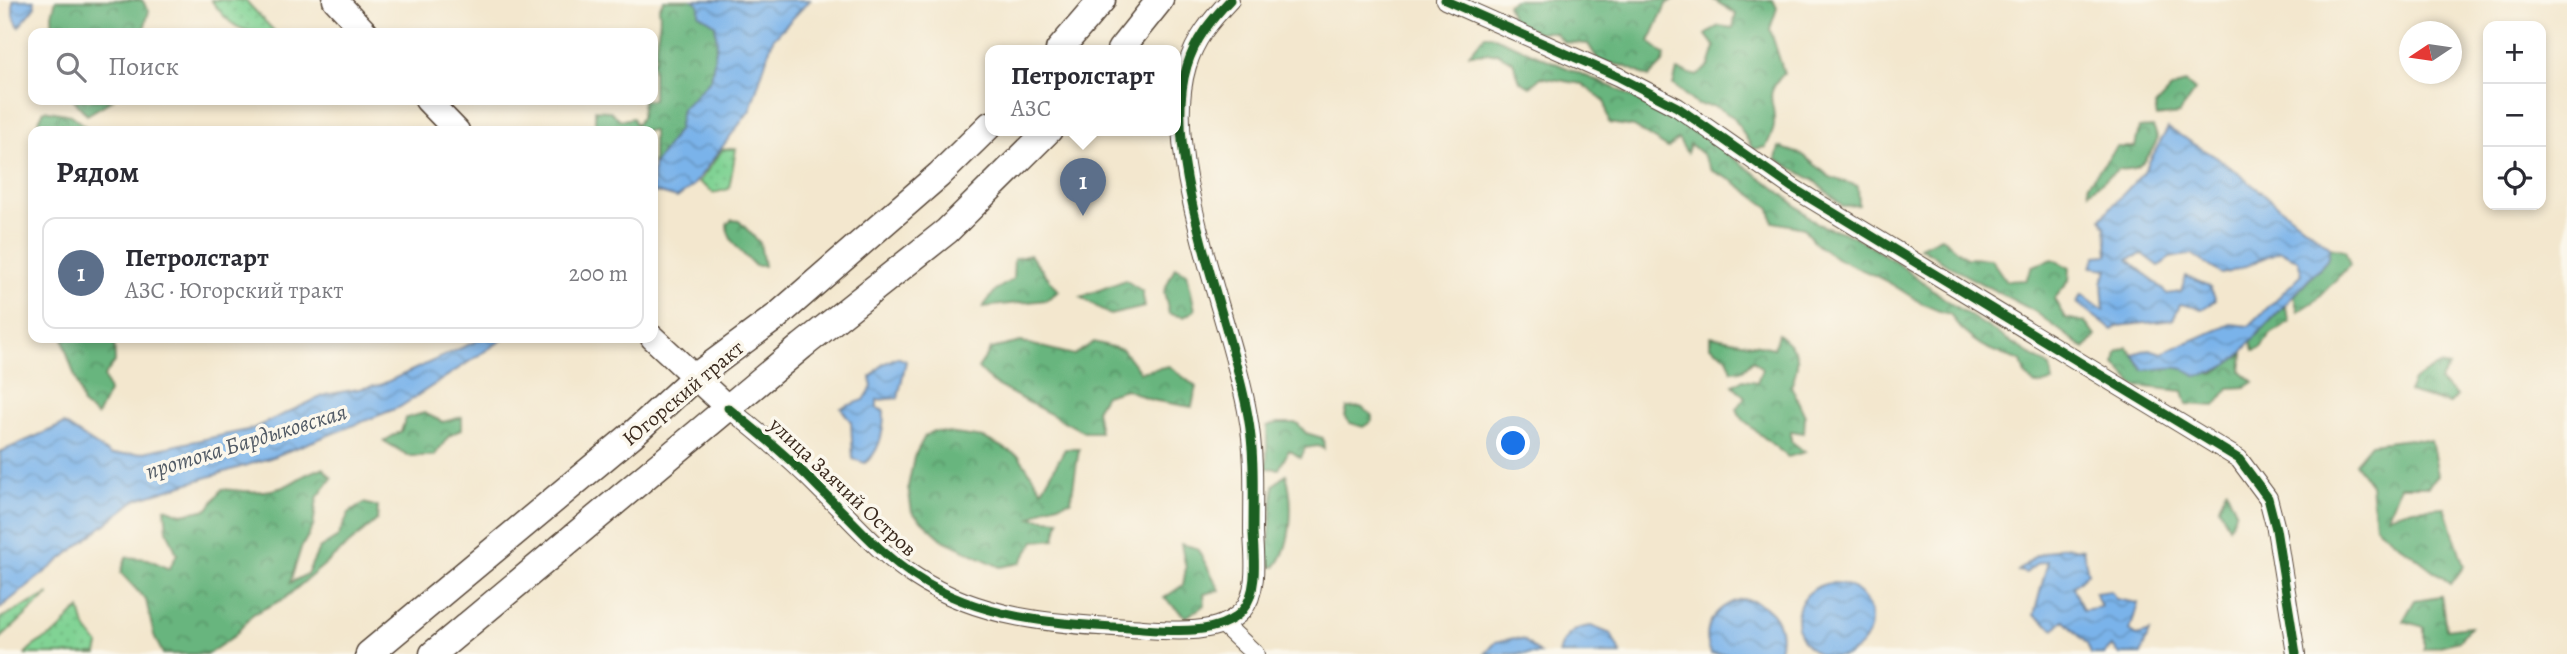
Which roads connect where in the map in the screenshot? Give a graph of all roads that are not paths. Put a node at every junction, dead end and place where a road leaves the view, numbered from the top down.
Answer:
1 (335, 0) edge
2 (1102, 0) edge
3 (1160, 0) edge
4 (1230, 0) edge
5 (1445, 0) edge
6 (361, 28) edge
7 (1063, 45) edge
8 (1124, 45) edge
9 (433, 105) edge
10 (452, 126) edge
11 (985, 130) edge
12 (1043, 136) edge
13 (658, 343) edge
14 (695, 377) junction
15 (728, 408) junction
16 (1223, 624) junction
17 (369, 654) edge
18 (433, 654) edge
19 (1255, 654) edge
20 (2296, 654) edge

1 - 6 main road
2 - 7 main road
3 - 8 main road
4 - 16 street
5 - 20 street
9 - 10 main road
11 - 14 main road, Югорский тракт
12 - 15 main road, Югорский тракт
13 - 14 main road, улица Заячий Остров
14 - 15 main road, улица Заячий Остров
14 - 17 main road, Югорский тракт
15 - 16 street, улица Заячий Остров
15 - 18 main road, Югорский тракт
16 - 19 street

